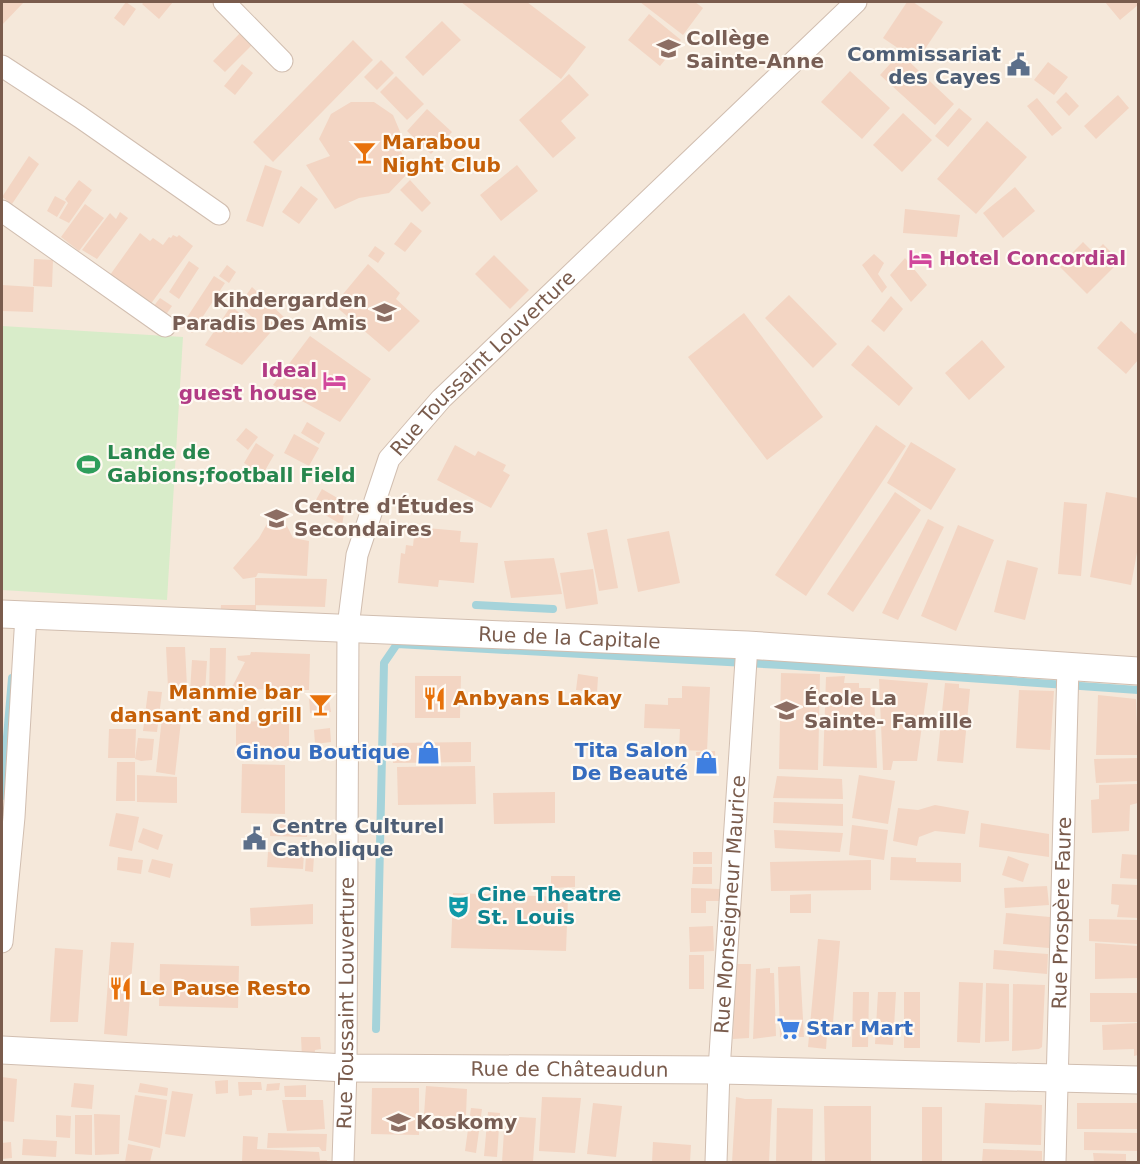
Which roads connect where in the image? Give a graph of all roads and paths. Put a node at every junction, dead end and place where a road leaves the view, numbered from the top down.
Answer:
1 (224, 2) edge
2 (856, 2) edge
3 (282, 61) dead end
4 (2, 66) edge
5 (2, 210) edge
6 (219, 214) dead end
7 (165, 326) dead end
8 (14, 615) edge
9 (348, 627) junction
10 (747, 645) junction
11 (1068, 665) junction
12 (1138, 671) edge
13 (2, 942) edge
14 (2, 1050) edge
15 (346, 1068) junction
16 (719, 1070) junction
17 (1056, 1077) junction
18 (1138, 1080) edge
19 (343, 1162) edge
20 (716, 1162) edge
21 (1055, 1162) edge

1 - 3 street
2 - 9 street, Rue Toussaint Louverture
4 - 6 street
5 - 7 street
8 - 9 street, Rue de la Capitale
8 - 13 street
9 - 10 street, Rue de la Capitale
9 - 15 street, Rue Toussaint Louverture
10 - 11 street, Rue de la Capitale
10 - 16 street, Rue Monseigneur Maurice
11 - 12 street, Rue de la Capitale
11 - 17 street, Rue Prospère Faure
14 - 15 street, Rue de Châteaudun
15 - 16 street, Rue de Châteaudun
15 - 19 street, Rue Toussaint Louverture
16 - 17 street, Rue de Châteaudun
16 - 20 street, Rue Monseigneur Maurice
17 - 18 street, Rue de Châteaudun
17 - 21 street, Rue Prospère Faure

